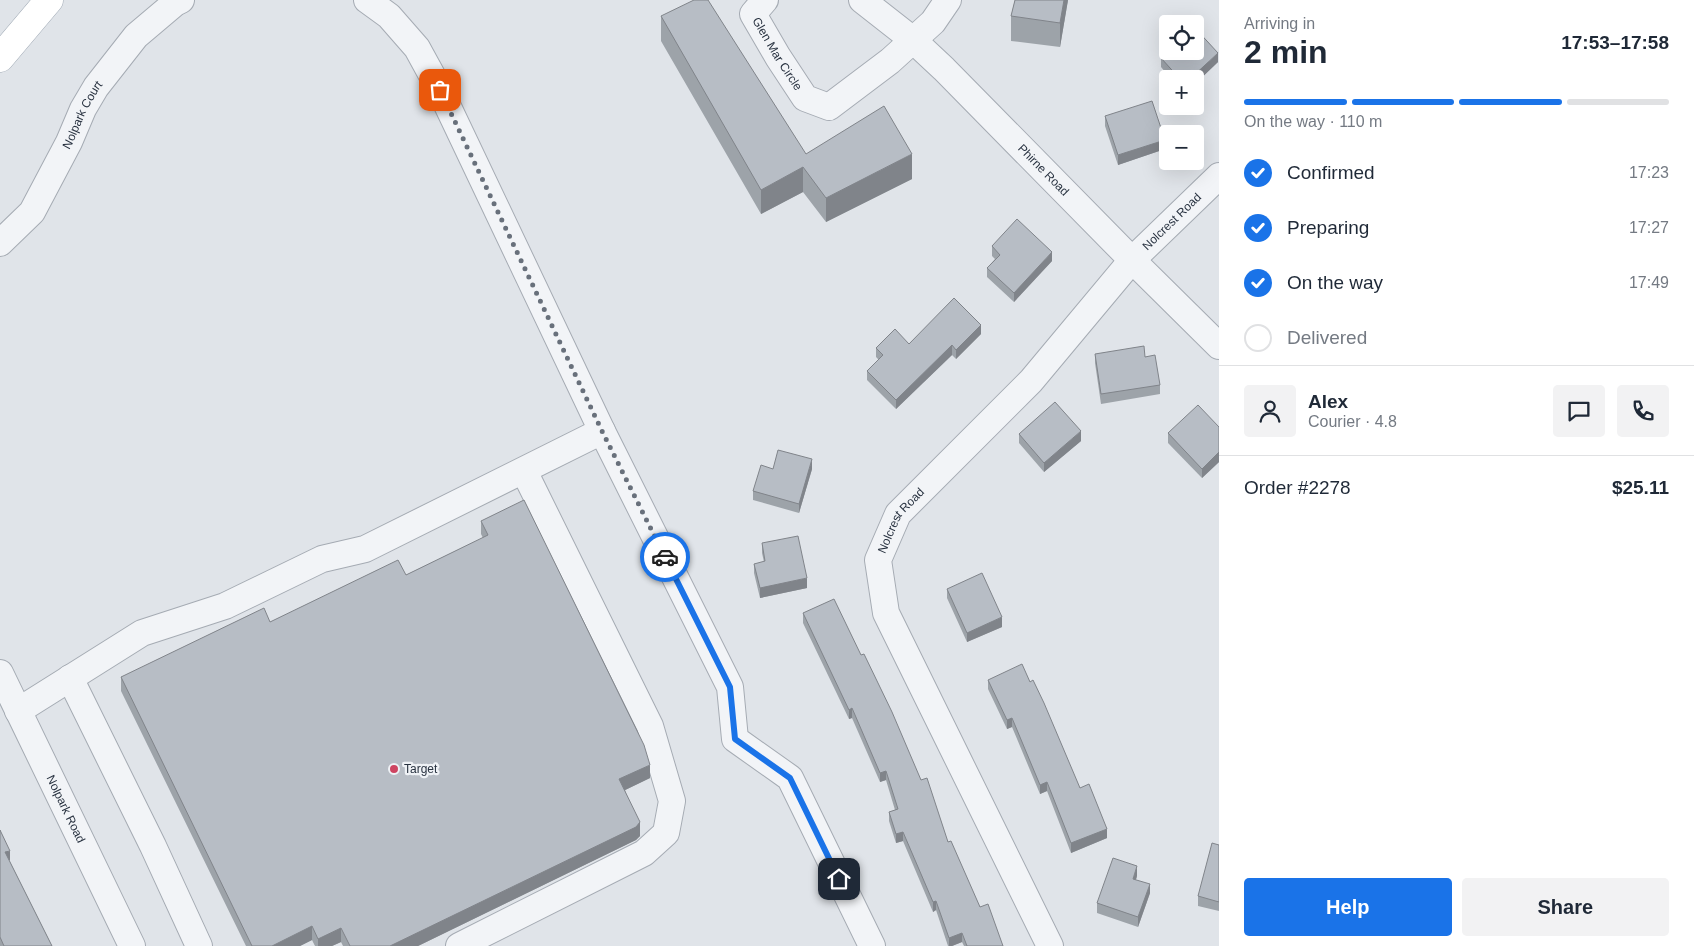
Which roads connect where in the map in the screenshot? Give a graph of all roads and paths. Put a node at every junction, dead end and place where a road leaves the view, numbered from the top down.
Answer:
1 (49, 0) edge
2 (181, 0) edge
3 (367, 0) edge
4 (765, 0) edge
5 (862, 0) edge
6 (948, 0) edge
7 (913, 40) junction
8 (0, 58) edge
9 (1219, 176) edge
10 (0, 244) edge
11 (1132, 260) junction
12 (1219, 346) edge
13 (602, 431) junction
14 (524, 471) junction
15 (0, 673) edge
16 (70, 678) junction
17 (18, 711) junction
18 (132, 946) edge
19 (199, 946) edge
20 (459, 946) edge
21 (872, 946) edge
22 (1050, 946) edge

1 - 8 main road
2 - 10 street, Nolpark Court
3 - 13 street
4 - 7 street, Glen Mar Circle
5 - 7 street, Phirne Road
6 - 7 street
7 - 11 street, Phirne Road
9 - 11 street, Nolcrest Road
11 - 12 street, Phirne Road
11 - 22 street, Nolcrest Road
13 - 14 street
13 - 21 street
14 - 16 street
14 - 20 street
15 - 17 street, Nolpark Road
16 - 17 street
16 - 19 street
17 - 18 street, Nolpark Road

